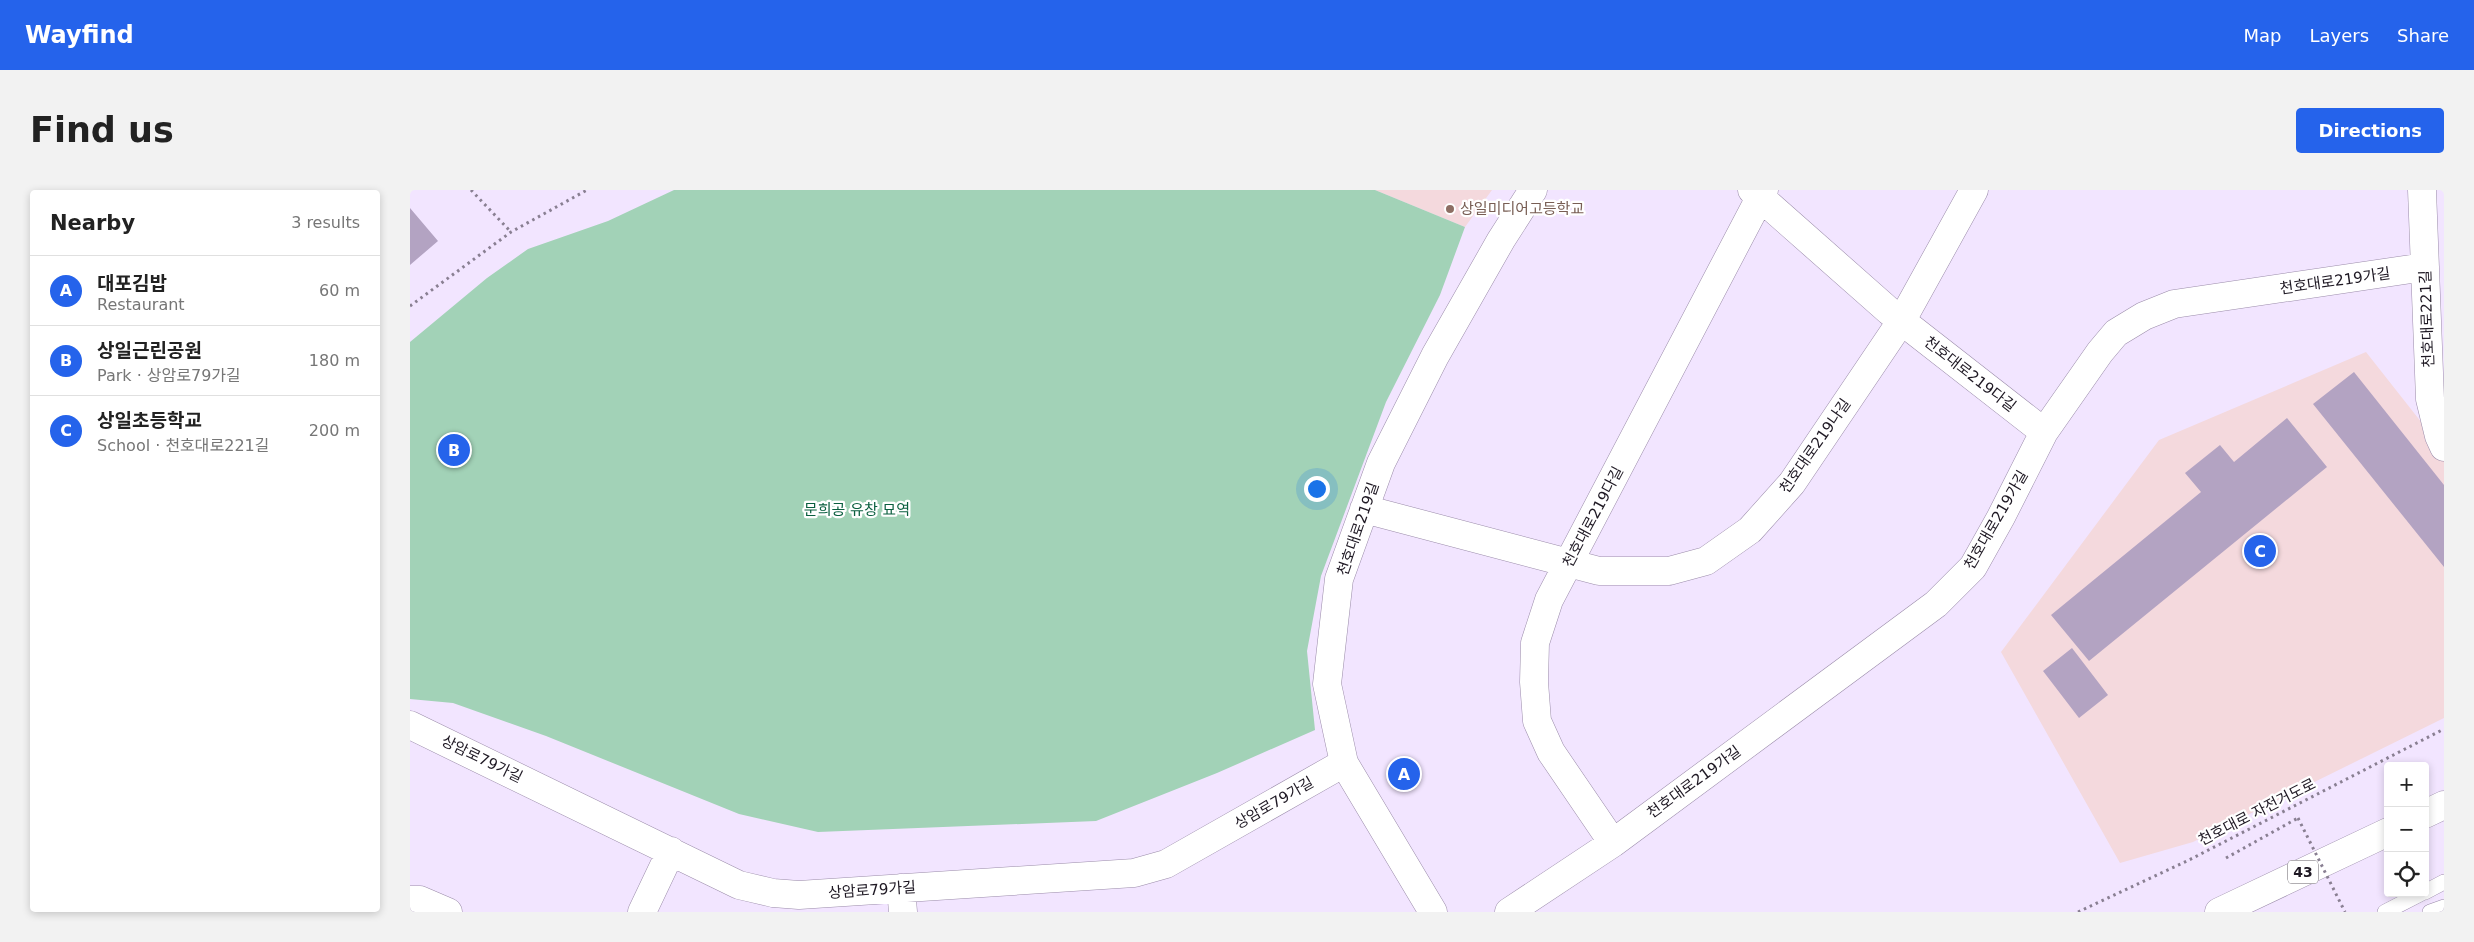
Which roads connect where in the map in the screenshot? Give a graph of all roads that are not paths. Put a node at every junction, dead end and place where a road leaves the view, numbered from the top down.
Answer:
1 (1533, 190) edge
2 (1974, 190) edge
3 (2422, 190) edge
4 (1759, 192) edge
5 (2425, 267) junction
6 (1902, 320) junction
7 (2044, 432) junction
8 (2444, 447) edge
9 (1364, 509) junction
10 (1568, 564) junction
11 (410, 725) edge
12 (1344, 763) junction
13 (2444, 805) edge
14 (2429, 812) edge
15 (2384, 834) edge
16 (1613, 843) junction
17 (671, 851) junction
18 (2444, 882) edge
19 (2429, 890) edge
20 (2414, 897) edge
21 (410, 900) edge
22 (902, 900) edge
23 (2444, 907) edge
24 (448, 912) edge
25 (642, 912) edge
26 (1432, 912) edge
27 (1509, 912) edge
28 (2219, 912) edge
29 (2385, 912) edge
30 (2430, 912) edge

1 - 9 street, 천호대로219길
2 - 6 street, 천호대로219나길
3 - 5 street, 천호대로221길
4 - 6 street, 천호대로219다길
4 - 10 street, 천호대로219다길
5 - 7 street, 천호대로219가길
5 - 8 street, 천호대로221길
6 - 7 street, 천호대로219다길
6 - 10 street, 천호대로219나길
7 - 16 street, 천호대로219가길
9 - 10 street, 천호대로219나길
9 - 12 street, 천호대로219길
10 - 16 street, 천호대로219다길
11 - 17 street, 상암로79가길
12 - 22 street, 상암로79가길
12 - 26 street, 천호대로219길
13 - 14 street
15 - 28 street, 43
16 - 27 street, 천호대로219가길
17 - 22 street, 상암로79가길
17 - 25 street
18 - 19 lane
20 - 29 lane
21 - 24 street
23 - 30 lane

